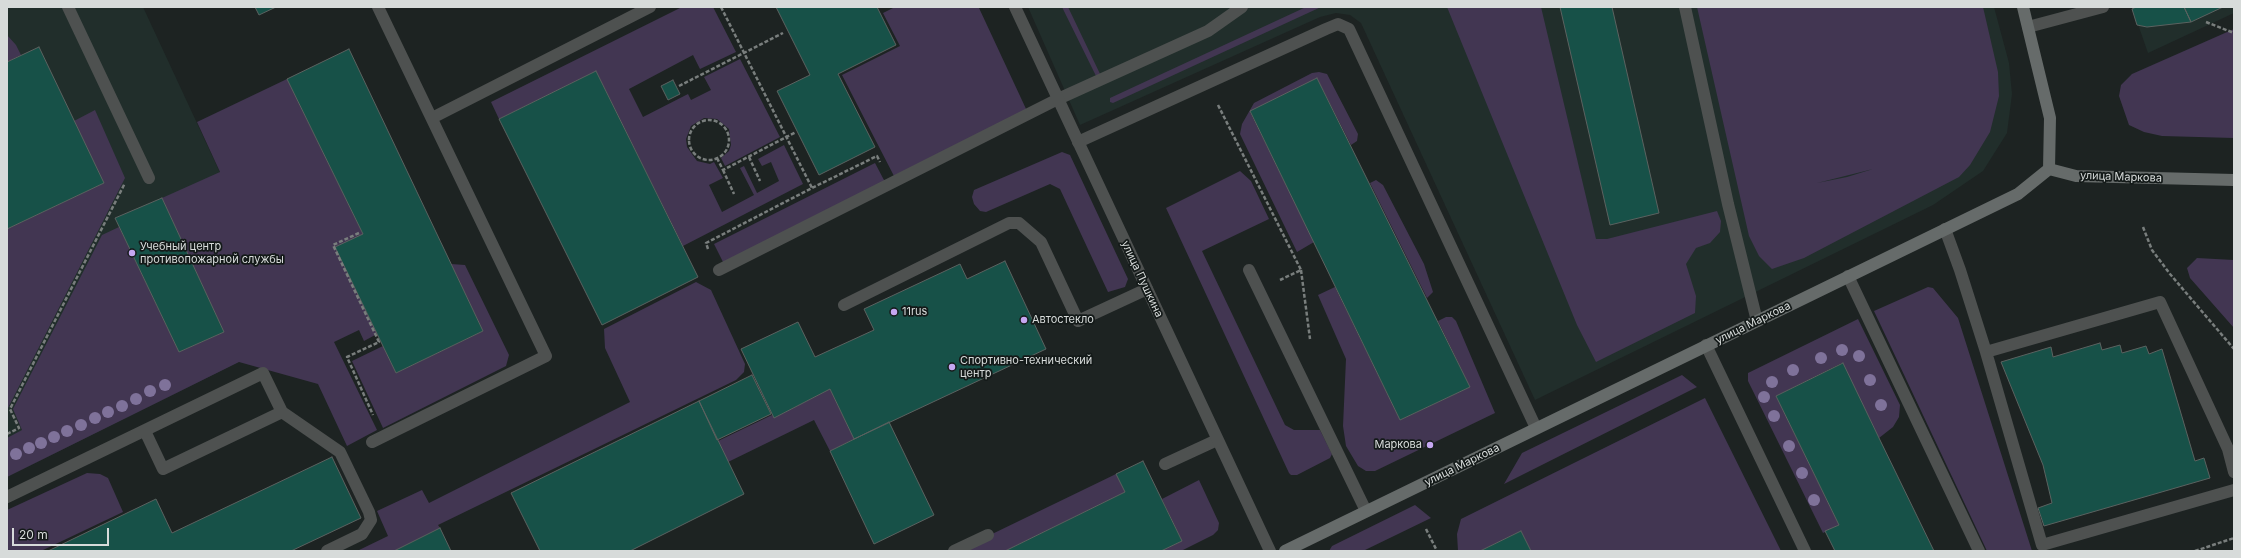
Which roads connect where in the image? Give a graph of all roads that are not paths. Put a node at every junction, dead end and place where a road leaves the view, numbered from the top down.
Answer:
1 (68, 7) edge
2 (378, 7) edge
3 (650, 7) edge
4 (1015, 7) edge
5 (1242, 7) edge
6 (1684, 7) edge
7 (2024, 7) edge
8 (2103, 7) edge
9 (2028, 27) junction
10 (1058, 99) junction
11 (432, 118) junction
12 (1078, 142) junction
13 (2049, 169) junction
14 (149, 178) dead end
15 (2234, 180) edge
16 (1944, 229) junction
17 (719, 270) road end
18 (1249, 270) dead end
19 (1848, 276) junction
20 (1147, 289) junction
21 (844, 304) dead end
22 (1757, 321) junction
23 (1706, 346) junction
24 (1986, 352) junction
25 (282, 412) junction
26 (1536, 428) junction
27 (145, 431) junction
28 (1217, 440) junction
29 (372, 442) dead end
30 (1165, 464) dead end
31 (2234, 472) edge
32 (2234, 490) edge
33 (7, 496) edge
34 (1366, 511) junction
35 (988, 535) dead end
36 (327, 551) edge
37 (954, 551) edge
38 (1270, 551) edge
39 (1285, 551) edge
40 (1805, 551) edge
41 (1979, 551) edge

1 - 14 street
2 - 11 street
3 - 11 street
4 - 10 street, улица Пушкина
5 - 10 street
6 - 22 street
7 - 9 street
8 - 9 street
9 - 13 street
10 - 12 street, улица Пушкина
10 - 17 street
11 - 29 street
12 - 20 street, улица Пушкина
12 - 26 street
13 - 15 street, улица Маркова
13 - 16 street, улица Маркова
16 - 19 street, улица Маркова
16 - 24 street
18 - 34 street
19 - 22 street, улица Маркова
19 - 41 street
20 - 21 street
20 - 28 street, улица Пушкина
22 - 23 street, улица Маркова
23 - 26 street, улица Маркова
23 - 40 street
24 - 31 street
24 - 32 street
25 - 27 street
25 - 27 street
25 - 36 street
26 - 34 street, улица Маркова
27 - 33 street
28 - 30 street
28 - 38 street, улица Пушкина
34 - 39 street, улица Маркова
35 - 37 street

